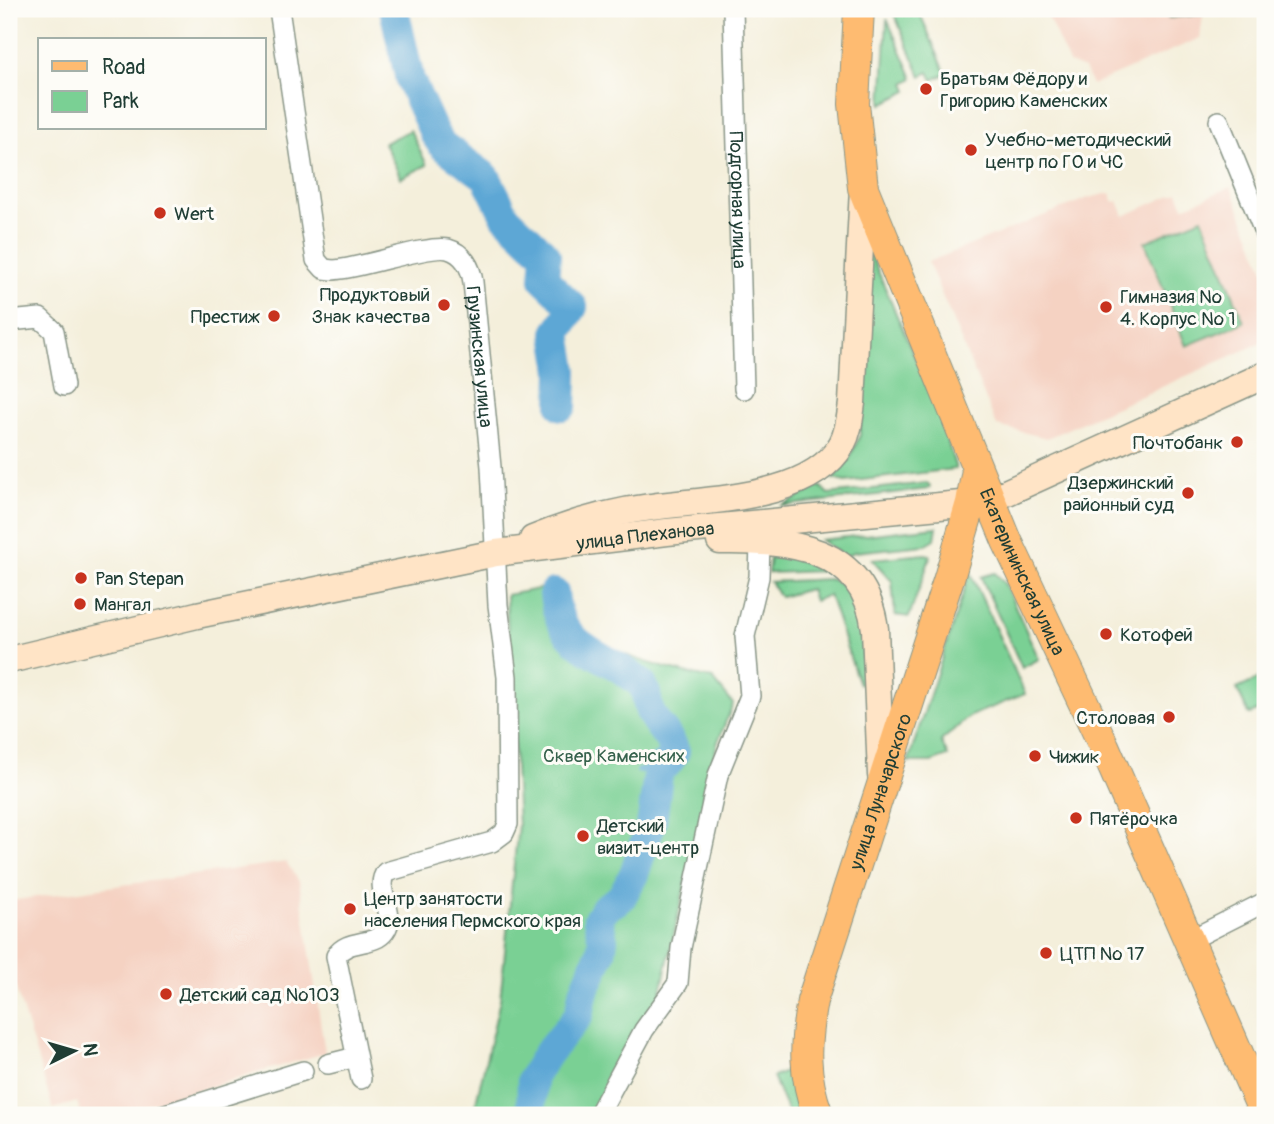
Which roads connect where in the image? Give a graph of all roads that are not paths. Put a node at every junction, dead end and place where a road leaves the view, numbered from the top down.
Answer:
1 (279, 9) edge
2 (733, 9) edge
3 (859, 9) edge
4 (1219, 121) dead end
5 (863, 188) junction
6 (1265, 234) edge
7 (9, 321) edge
8 (1265, 375) edge
9 (64, 386) dead end
10 (744, 389) dead end
11 (981, 502) junction
12 (760, 543) junction
13 (496, 560) junction
14 (9, 660) edge
15 (881, 796) junction
16 (1265, 902) edge
17 (1188, 941) junction
18 (356, 1057) junction
19 (328, 1064) dead end
20 (303, 1071) dead end
21 (361, 1079) dead end
22 (162, 1115) edge
23 (598, 1115) edge
24 (818, 1115) edge
25 (1265, 1115) edge

1 - 13 street, Грузинская улица
2 - 10 street, Подгорная улица
3 - 5 main road, Екатерининская улица
4 - 6 street
5 - 11 main road, Екатерининская улица
5 - 13 main road
7 - 9 street
8 - 11 main road, улица Плеханова
11 - 13 main road, улица Плеханова
11 - 15 main road, улица Луначарского
11 - 17 main road, Екатерининская улица
12 - 13 main road
12 - 15 main road
12 - 23 street
13 - 14 main road
13 - 18 street, Грузинская улица
15 - 24 main road, улица Луначарского
16 - 17 street
17 - 25 main road, Екатерининская улица
18 - 19 street
18 - 21 street
20 - 22 street

